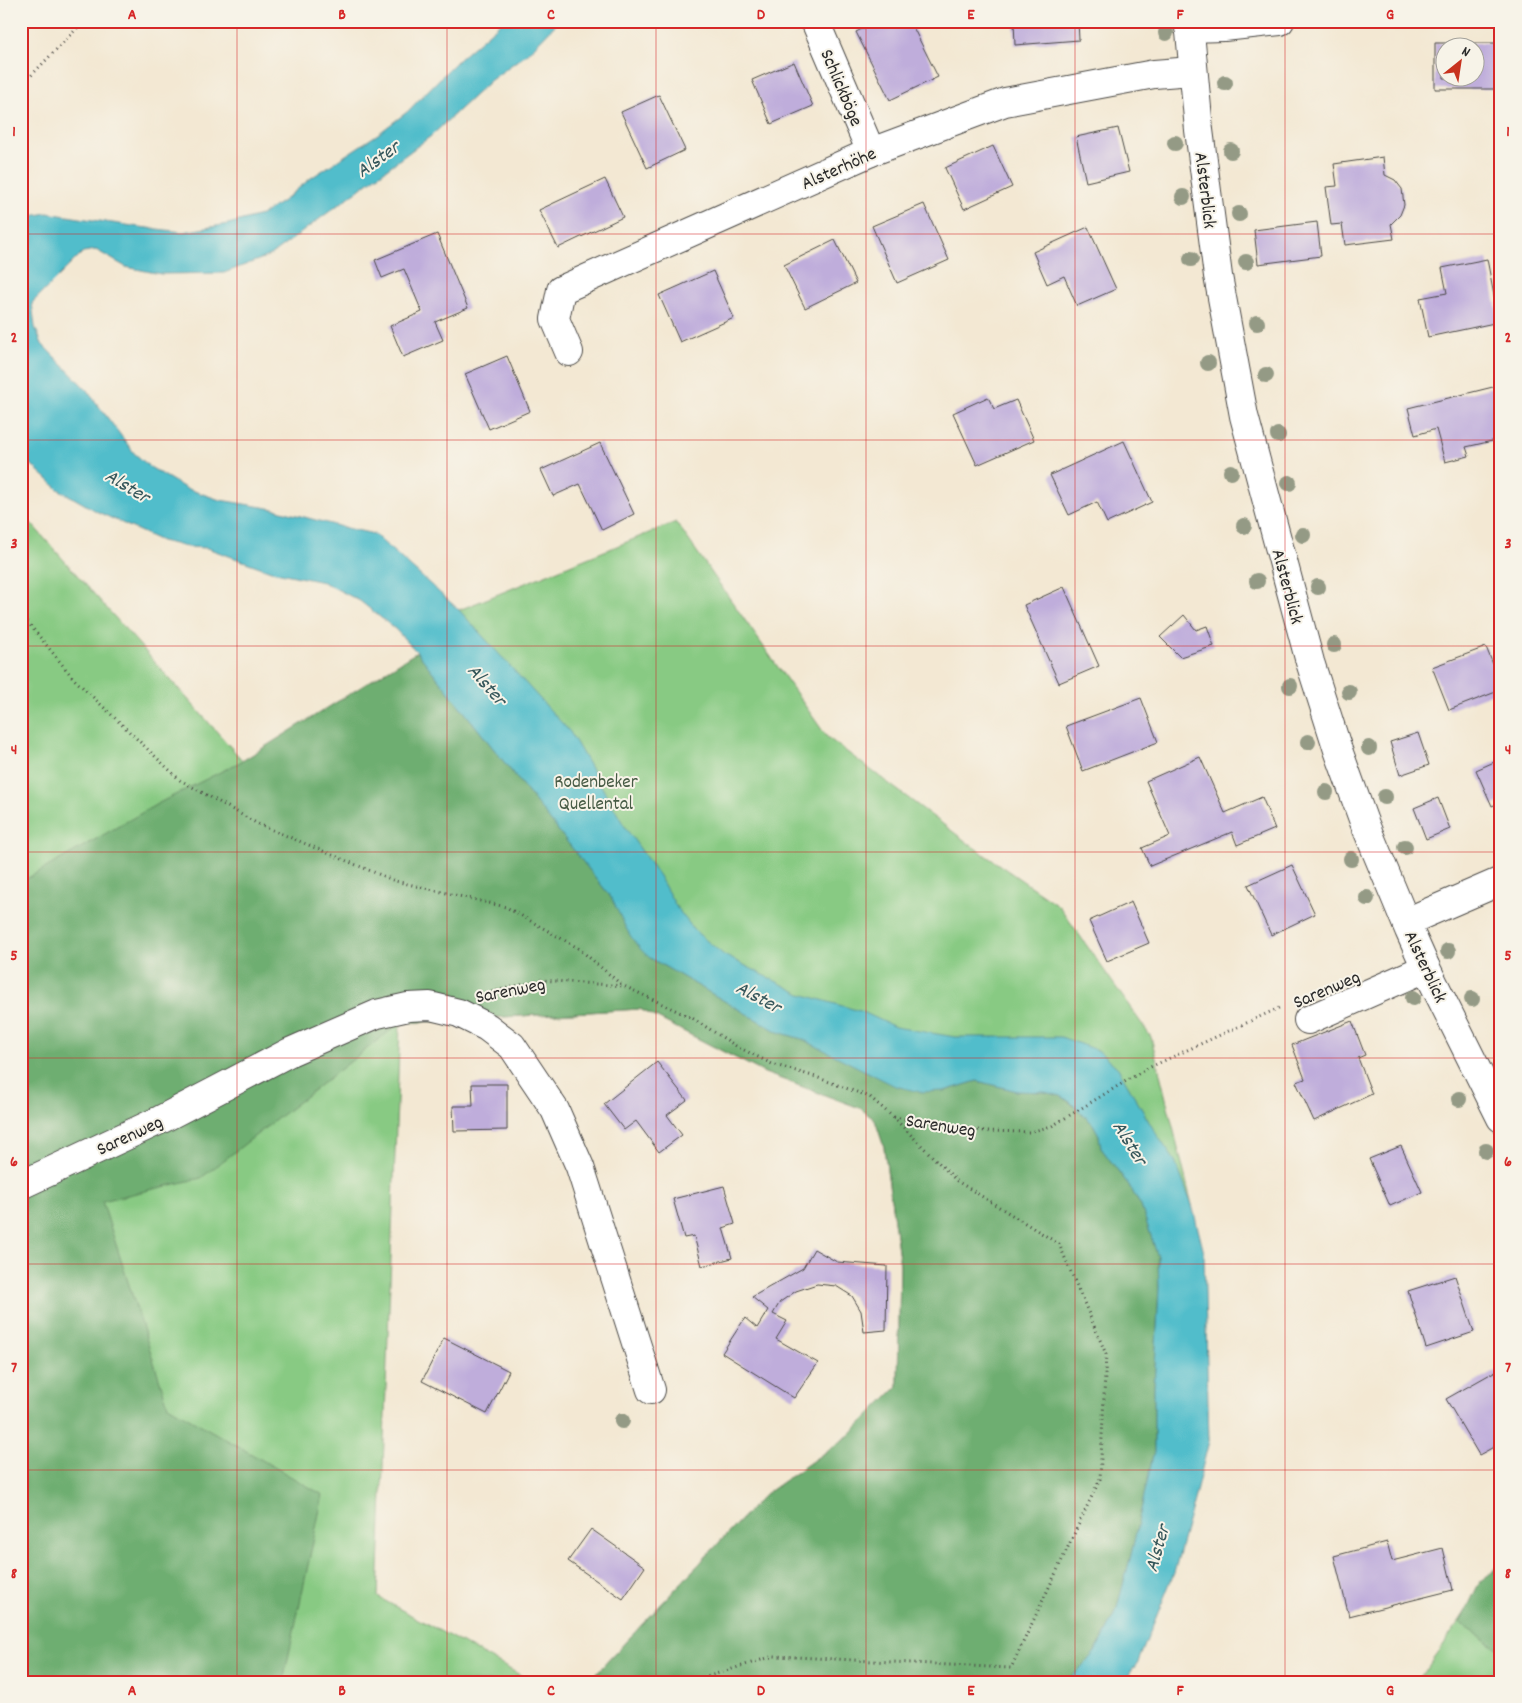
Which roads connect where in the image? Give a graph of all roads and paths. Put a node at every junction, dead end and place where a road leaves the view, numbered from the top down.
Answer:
1 (84, 21) edge
2 (814, 21) edge
3 (1280, 21) edge
4 (1189, 24) edge
5 (1192, 71) junction
6 (21, 86) edge
7 (871, 152) junction
8 (569, 352) dead end
9 (21, 614) edge
10 (1501, 881) edge
11 (1406, 922) junction
12 (1426, 968) junction
13 (624, 986) junction
14 (486, 993) dead end
15 (1287, 1005) dead end
16 (1308, 1020) dead end
17 (893, 1117) junction
18 (1501, 1118) edge
19 (21, 1186) edge
20 (651, 1390) dead end
21 (690, 1682) edge

1 - 6 path
2 - 7 street, Schlickböge
3 - 4 street
4 - 5 street, Alsterblick
5 - 7 street, Alsterhöhe
5 - 11 street, Alsterblick
7 - 8 street, Alsterhöhe
9 - 13 path
10 - 11 street
11 - 12 street, Alsterblick
12 - 16 street
12 - 18 street, Alsterblick
13 - 14 path, Sarenweg
13 - 17 path, Sarenweg
15 - 17 path, Sarenweg
17 - 21 path
19 - 20 street, Sarenweg

